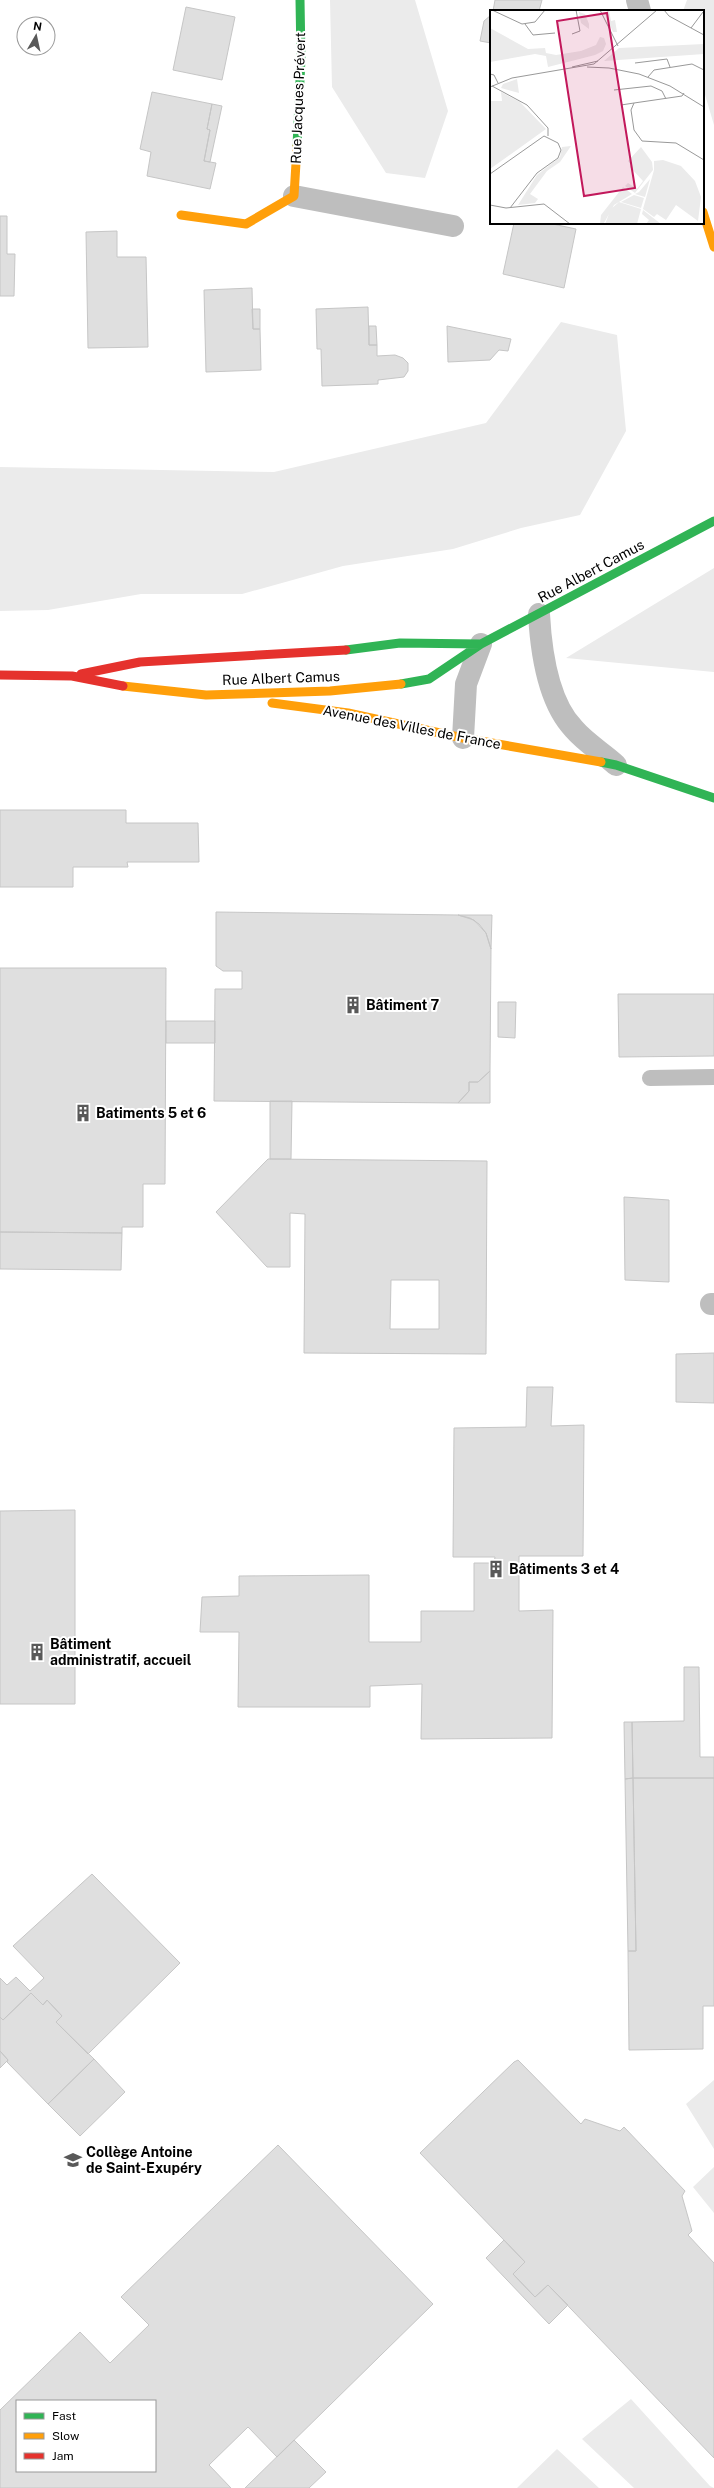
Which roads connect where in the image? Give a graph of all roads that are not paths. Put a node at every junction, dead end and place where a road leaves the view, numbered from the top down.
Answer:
1 (300, 0) edge
2 (637, 0) edge
3 (640, 10) edge
4 (294, 196) junction
5 (181, 215) dead end
6 (704, 215) edge
7 (453, 226) dead end
8 (714, 247) edge
9 (714, 521) edge
10 (539, 614) junction
11 (480, 644) junction
12 (0, 675) edge
13 (72, 676) junction
14 (206, 695) junction
15 (462, 738) junction
16 (616, 765) junction
17 (714, 798) edge
18 (714, 1077) edge
19 (650, 1078) dead end

1 - 4 street, Rue Jacques Prévert
2 - 3 street
4 - 5 street
4 - 7 street
6 - 8 street
9 - 10 street, Rue Albert Camus
10 - 11 street, Rue Albert Camus
10 - 16 street, Avenue des Villes de France
11 - 13 street, Rue Albert Camus
11 - 14 street, Rue Albert Camus
11 - 15 street
12 - 13 street, Rue Albert Camus
13 - 14 street, Rue Albert Camus
14 - 15 street, Avenue des Villes de France
15 - 16 street, Avenue des Villes de France
16 - 17 street, Avenue des Villes de France
18 - 19 lane

